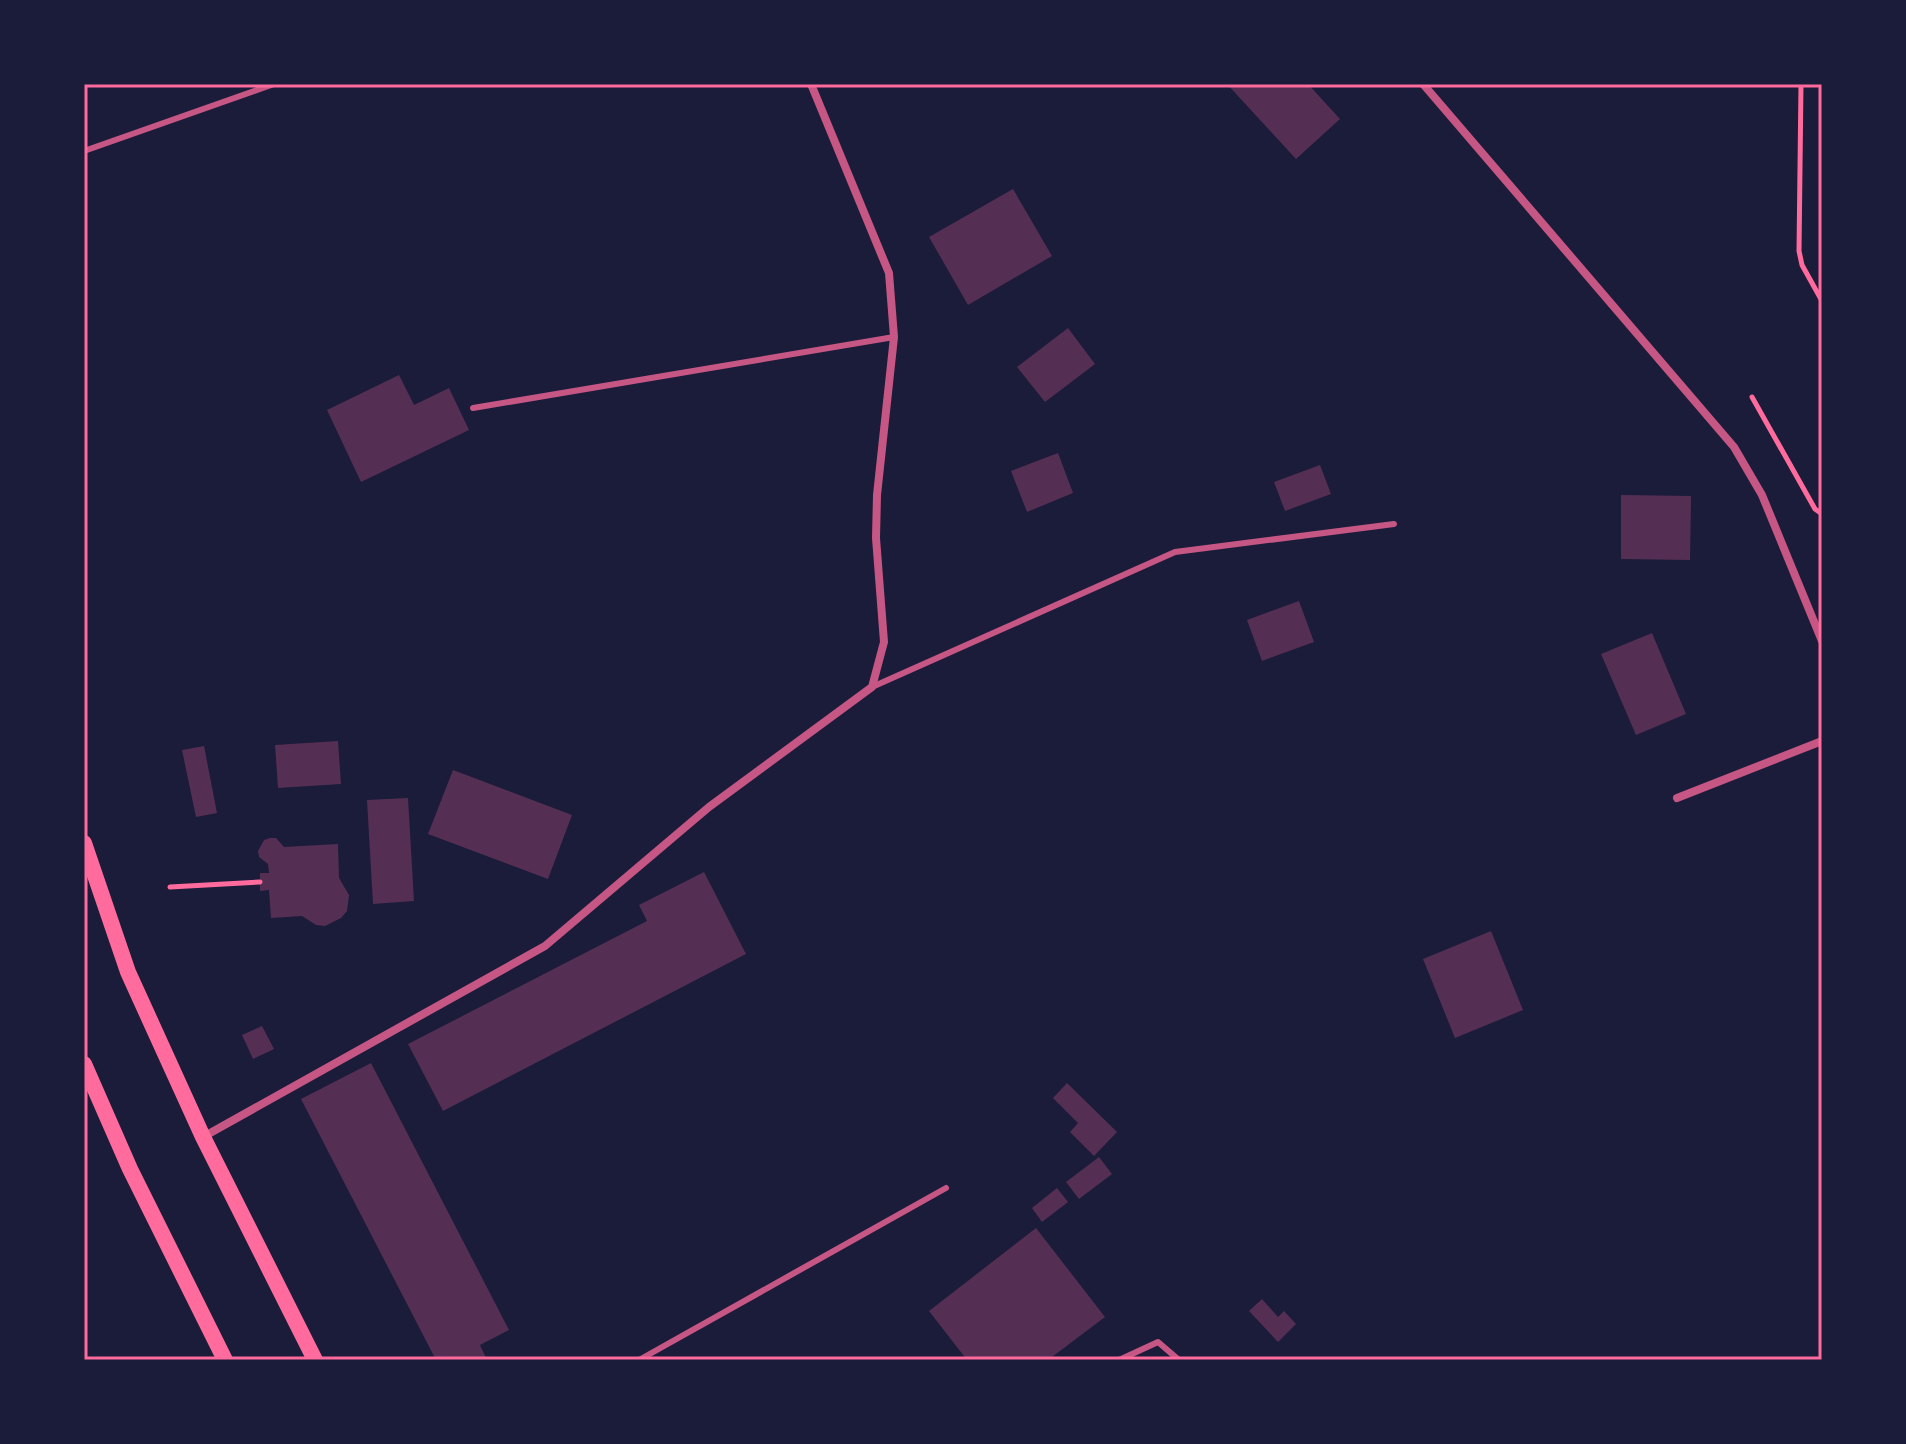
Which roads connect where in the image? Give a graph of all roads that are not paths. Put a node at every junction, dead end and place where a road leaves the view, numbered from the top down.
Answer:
1 (274, 84) edge
2 (811, 84) edge
3 (1423, 84) edge
4 (84, 151) edge
5 (894, 337) junction
6 (473, 408) dead end
7 (1394, 524) dead end
8 (1822, 641) edge
9 (872, 687) junction
10 (1822, 741) edge
11 (1677, 798) dead end
12 (84, 843) edge
13 (84, 1064) edge
14 (203, 1137) junction
15 (946, 1188) dead end
16 (225, 1360) edge
17 (315, 1360) edge
18 (639, 1360) edge
19 (1119, 1360) edge
20 (1179, 1360) edge

1 - 4 lane
2 - 5 street
3 - 8 street
5 - 6 lane
5 - 9 street
7 - 9 lane
9 - 14 street
10 - 11 street
12 - 14 main road
13 - 16 main road
14 - 17 main road
15 - 18 lane
19 - 20 lane

